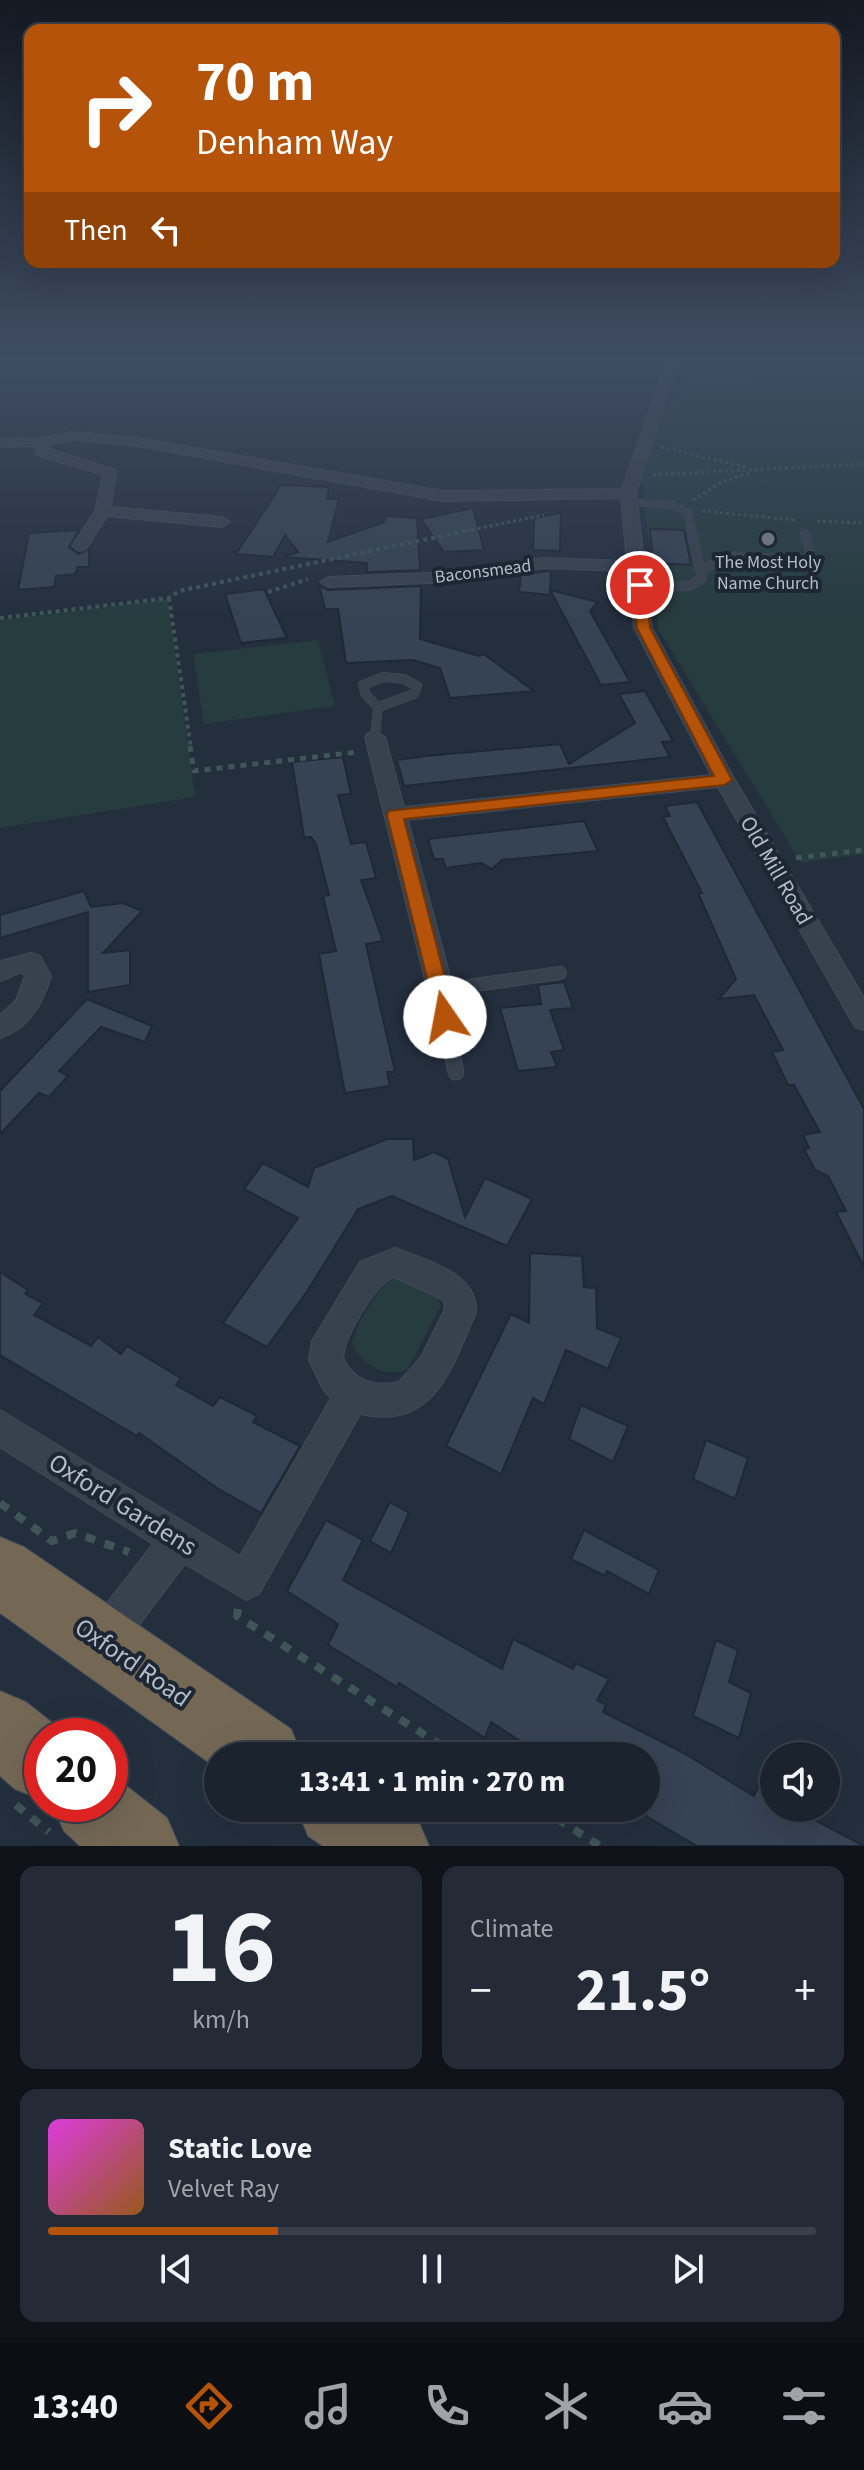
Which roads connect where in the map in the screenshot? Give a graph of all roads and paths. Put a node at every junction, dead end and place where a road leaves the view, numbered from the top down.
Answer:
1 (41, 448) edge
2 (173, 448) edge
3 (644, 448) edge
4 (666, 448) edge
5 (864, 464) edge
6 (757, 471) junction
7 (631, 490) junction
8 (680, 507) junction
9 (103, 511) junction
10 (551, 513) dead end
11 (801, 520) dead end
12 (817, 521) dead end
13 (222, 522) dead end
14 (864, 523) edge
15 (805, 534) dead end
16 (80, 546) dead end
17 (701, 570) junction
18 (639, 575) junction
19 (309, 579) dead end
20 (328, 582) dead end
21 (268, 592) dead end
22 (169, 598) junction
23 (0, 618) edge
24 (378, 707) junction
25 (377, 743) junction
26 (724, 780) junction
27 (395, 815) junction
28 (864, 850) edge
29 (772, 861) junction
30 (0, 972) edge
31 (560, 973) dead end
32 (439, 985) junction
33 (864, 1020) edge
34 (0, 1028) edge
35 (456, 1072) dead end
36 (352, 1395) dead end
37 (0, 1427) edge
38 (0, 1503) edge
39 (180, 1540) junction
40 (141, 1557) dead end
41 (0, 1571) edge
42 (246, 1581) junction
43 (103, 1641) junction
44 (0, 1728) edge
45 (244, 1742) edge
46 (436, 1742) edge
47 (24, 1776) edge
48 (79, 1822) edge
49 (356, 1822) edge
50 (562, 1822) edge
51 (139, 1846) edge
52 (389, 1846) edge
53 (600, 1846) edge

1 - 9 street
2 - 7 street
3 - 7 street
4 - 6 path
5 - 6 path
6 - 7 path
6 - 8 path
7 - 8 lane
7 - 18 street, Old Mill Road
8 - 11 path
8 - 17 lane
9 - 13 street
9 - 16 street
10 - 22 path
12 - 14 path
15 - 17 lane
17 - 18 lane
18 - 20 street, Baconsmead
18 - 26 street, Old Mill Road
19 - 21 path
22 - 23 path
22 - 25 path
24 - 24 lane
24 - 25 lane
25 - 27 street
26 - 27 street
26 - 29 street, Old Mill Road
27 - 32 street
28 - 29 path
29 - 33 street, Old Mill Road
30 - 34 street
31 - 32 lane
32 - 35 lane
36 - 42 street
37 - 39 street, Oxford Gardens
38 - 40 path
39 - 42 street, Oxford Gardens
39 - 43 street
41 - 43 highway, Oxford Road
42 - 46 path
43 - 45 highway, Oxford Road
44 - 47 highway
48 - 51 highway
49 - 52 highway
50 - 53 path

